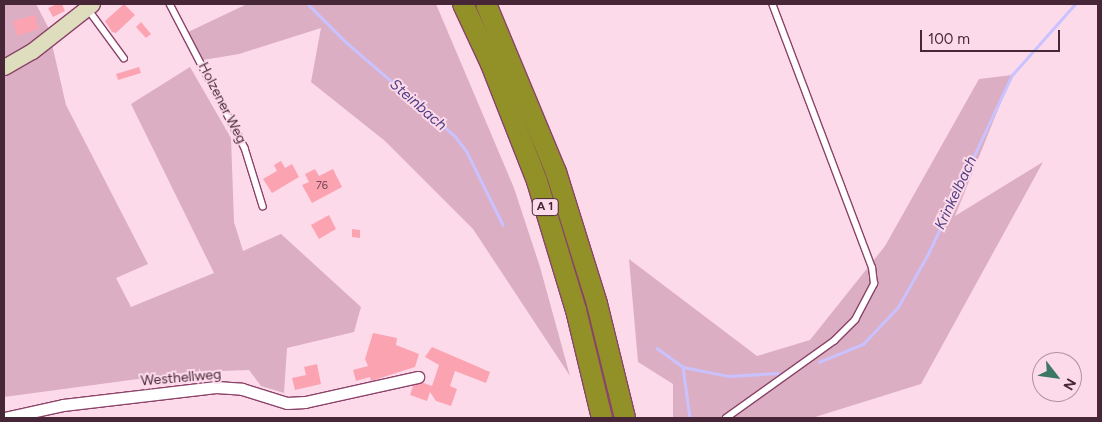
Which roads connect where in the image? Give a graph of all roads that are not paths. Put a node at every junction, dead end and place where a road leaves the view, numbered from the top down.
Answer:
1 (170, 4) edge
2 (463, 4) edge
3 (486, 4) edge
4 (772, 4) edge
5 (89, 6) edge
6 (124, 58) dead end
7 (4, 67) edge
8 (263, 206) dead end
9 (418, 377) dead end
10 (4, 418) edge
11 (602, 418) edge
12 (625, 418) edge
13 (726, 418) edge

1 - 8 lane, Holzener Weg
2 - 11 highway, A 1
3 - 12 highway, A 1
4 - 13 lane
5 - 6 lane
5 - 7 main road
9 - 10 street, Westhellweg

